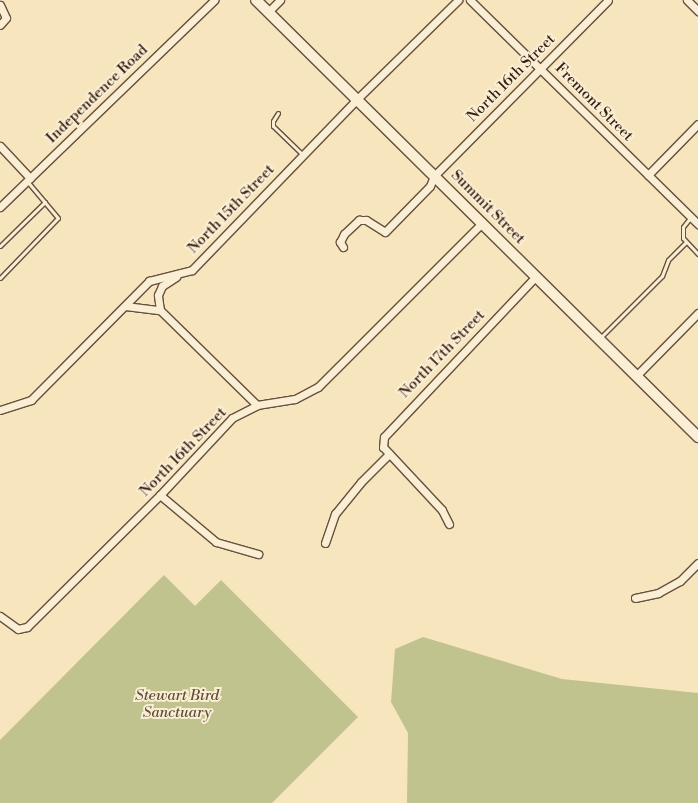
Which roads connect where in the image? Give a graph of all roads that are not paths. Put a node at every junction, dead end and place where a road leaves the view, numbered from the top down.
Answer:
1 (214, 0) edge
2 (256, 0) edge
3 (280, 0) edge
4 (458, 0) edge
5 (470, 0) edge
6 (608, 0) edge
7 (687, 0) edge
8 (0, 5) edge
9 (698, 11) edge
10 (268, 12) junction
11 (0, 25) edge
12 (540, 69) junction
13 (356, 100) junction
14 (278, 114) dead end
15 (698, 124) edge
16 (0, 146) edge
17 (302, 155) junction
18 (648, 175) junction
19 (434, 176) junction
20 (28, 179) junction
21 (45, 202) junction
22 (0, 207) edge
23 (691, 217) junction
24 (482, 222) junction
25 (698, 224) edge
26 (686, 242) junction
27 (0, 246) edge
28 (343, 247) dead end
29 (698, 254) edge
30 (178, 276) junction
31 (536, 276) junction
32 (0, 278) edge
33 (125, 306) junction
34 (160, 310) junction
35 (698, 313) edge
36 (600, 339) junction
37 (637, 375) junction
38 (257, 405) junction
39 (0, 410) edge
40 (698, 436) edge
41 (389, 454) junction
42 (160, 495) junction
43 (449, 524) dead end
44 (325, 543) dead end
45 (258, 554) dead end
46 (698, 562) edge
47 (635, 598) dead end
48 (0, 616) edge

1 - 20 street, Independence Road
2 - 10 main road, Summit Street
3 - 10 street
4 - 13 street, North 15th Street
5 - 12 street, Fremont Street
6 - 12 street, North 16th Street
7 - 9 street
8 - 11 street
10 - 13 main road, Summit Street
12 - 18 street, Fremont Street
12 - 19 street, North 16th Street
13 - 17 street, North 15th Street
13 - 19 main road, Summit Street
14 - 17 lane
15 - 18 street
16 - 20 street
17 - 30 street, North 15th Street
18 - 23 street, Fremont Street
19 - 24 main road, Summit Street
19 - 28 street, North 16th Street
20 - 21 lane
20 - 22 street, Independence Road
21 - 27 lane
21 - 32 lane
23 - 25 street, Fremont Street
23 - 26 lane
24 - 31 main road, Summit Street
24 - 38 street, North 16th Street
26 - 29 lane
26 - 36 lane
30 - 33 street, North 15th Street
30 - 34 street
31 - 36 main road, Summit Street
31 - 41 street, North 17th Street
33 - 34 street
33 - 39 street, North 15th Street
34 - 38 street
35 - 37 street
36 - 37 main road, Summit Street
37 - 40 main road, Summit Street
38 - 42 street, North 16th Street
41 - 43 street
41 - 44 street
42 - 45 street
42 - 48 street, North 16th Street
46 - 47 street

